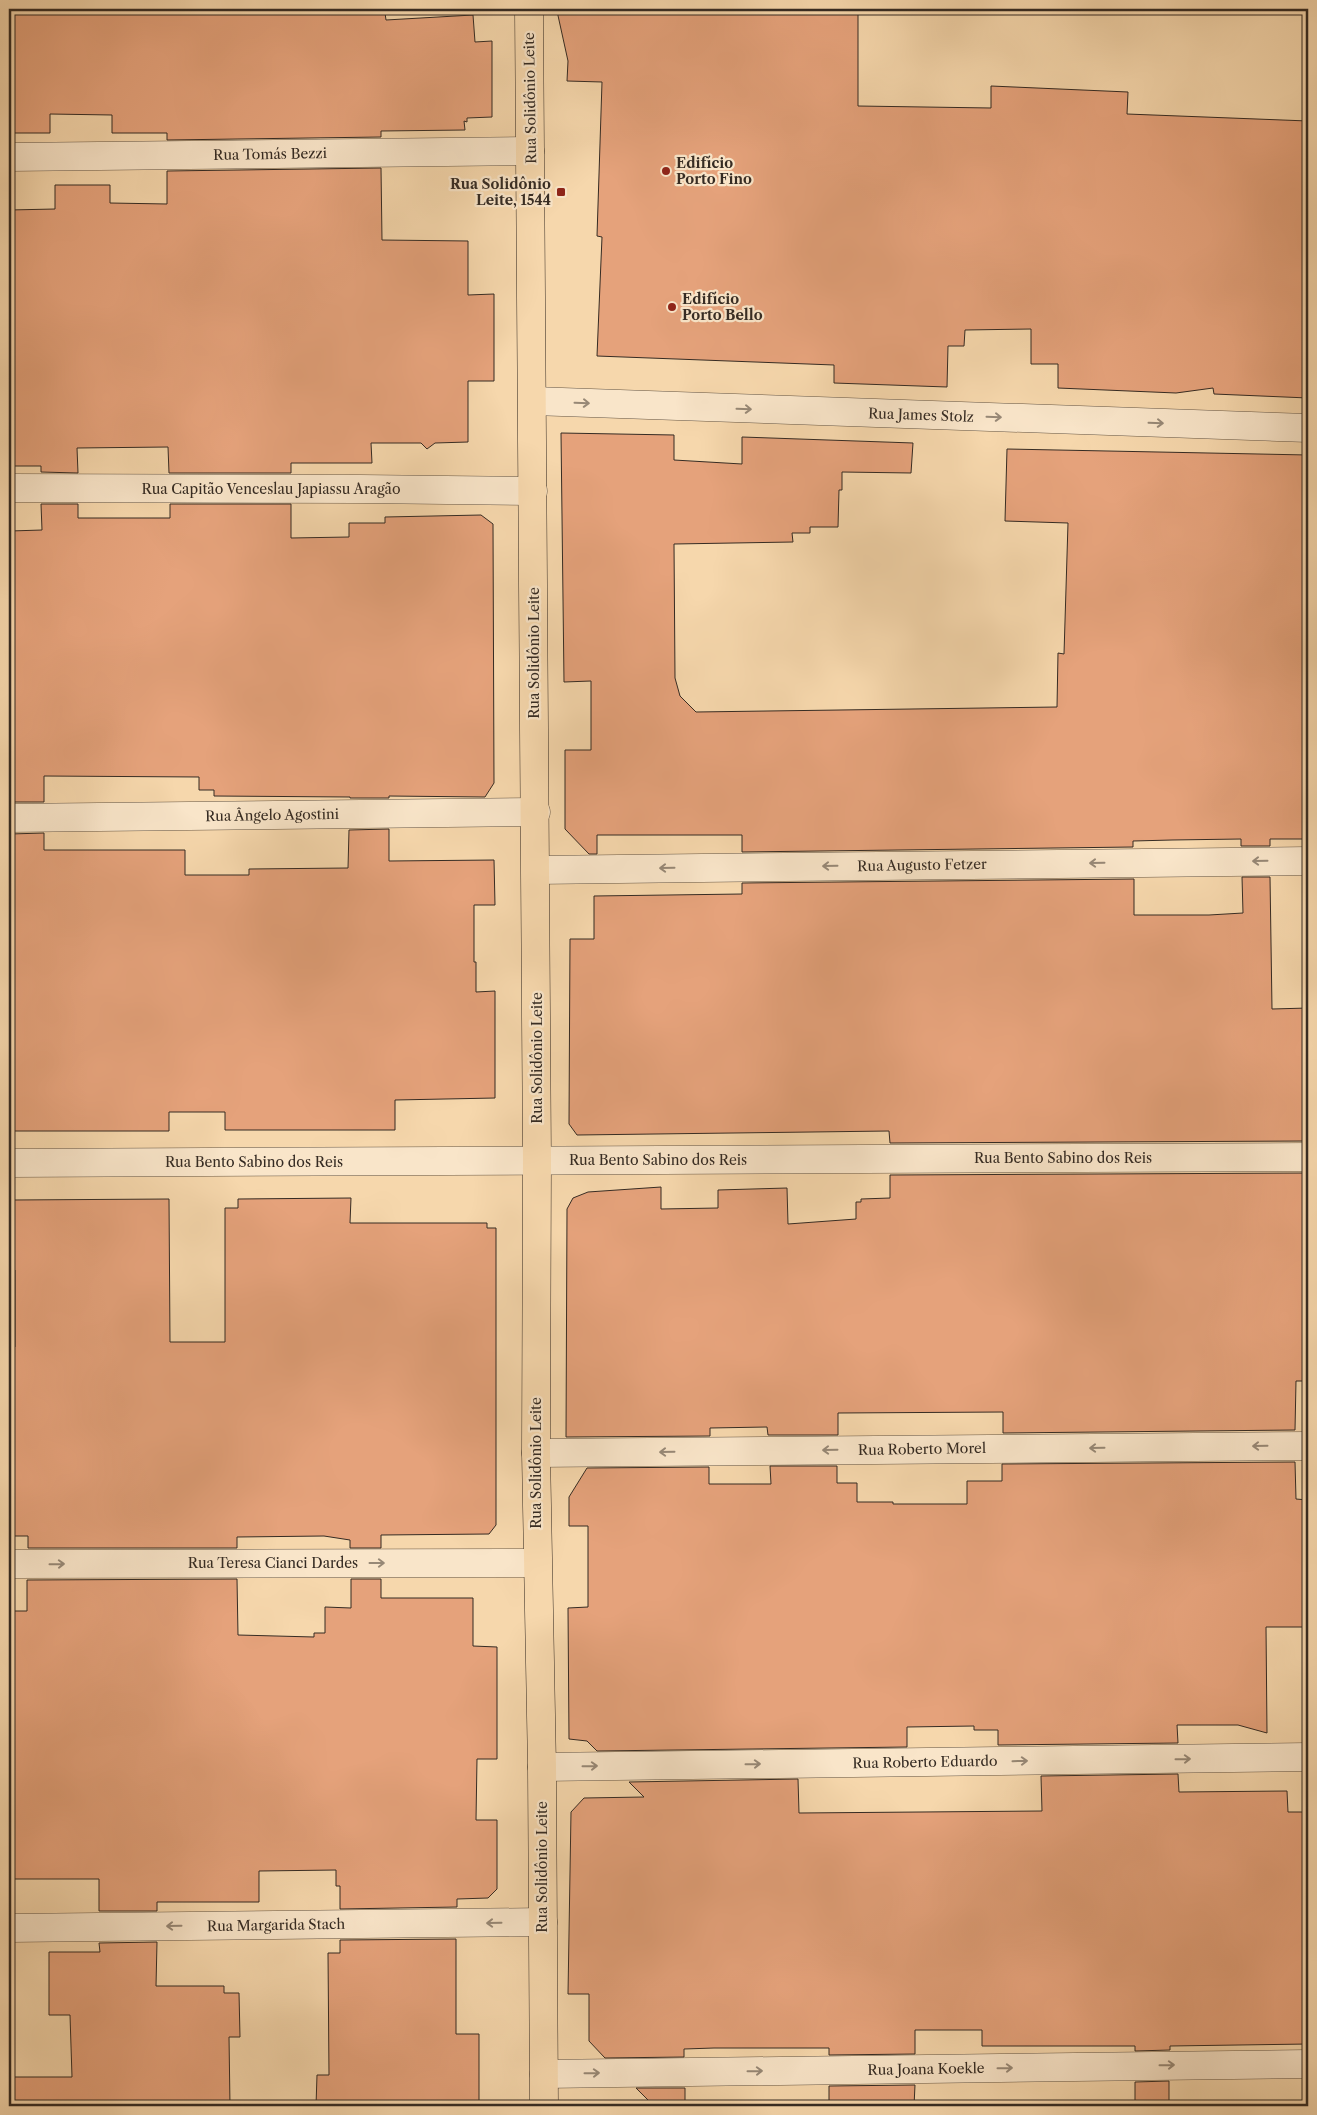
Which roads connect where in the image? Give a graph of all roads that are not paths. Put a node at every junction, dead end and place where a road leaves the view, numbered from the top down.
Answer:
1 (529, 9) edge
2 (530, 151) junction
3 (9, 157) edge
4 (533, 402) junction
5 (1308, 428) edge
6 (9, 488) edge
7 (533, 491) junction
8 (536, 812) junction
9 (9, 818) edge
10 (1308, 861) edge
11 (536, 870) junction
12 (1308, 1157) edge
13 (537, 1160) junction
14 (9, 1163) edge
15 (1308, 1446) edge
16 (536, 1453) junction
17 (537, 1563) junction
18 (9, 1564) edge
19 (1308, 1757) edge
20 (542, 1767) junction
21 (543, 1922) junction
22 (9, 1928) edge
23 (1308, 2064) edge
24 (544, 2074) junction
25 (544, 2106) edge

1 - 2 main road, Rua Solidônio Leite
2 - 3 street, Rua Tomás Bezzi
2 - 4 main road, Rua Solidônio Leite
4 -> 5 street, Rua James Stolz
4 - 7 main road, Rua Solidônio Leite
6 - 7 street, Rua Capitão Venceslau Japiassu Aragão
7 - 8 main road, Rua Solidônio Leite
8 - 9 street, Rua Ângelo Agostini
8 - 11 main road, Rua Solidônio Leite
10 -> 11 street, Rua Augusto Fetzer
11 - 13 main road, Rua Solidônio Leite
12 - 13 street, Rua Bento Sabino dos Reis
13 - 14 street, Rua Bento Sabino dos Reis
13 - 16 main road, Rua Solidônio Leite
15 -> 16 street, Rua Roberto Morel
16 - 17 main road, Rua Solidônio Leite
18 -> 17 street, Rua Teresa Cianci Dardes
17 - 20 main road, Rua Solidônio Leite
20 -> 19 street, Rua Roberto Eduardo
20 - 21 main road, Rua Solidônio Leite
21 -> 22 street, Rua Margarida Stach
21 - 24 main road, Rua Solidônio Leite
24 -> 23 street, Rua Joana Koekle
24 - 25 main road, Rua Solidônio Leite

